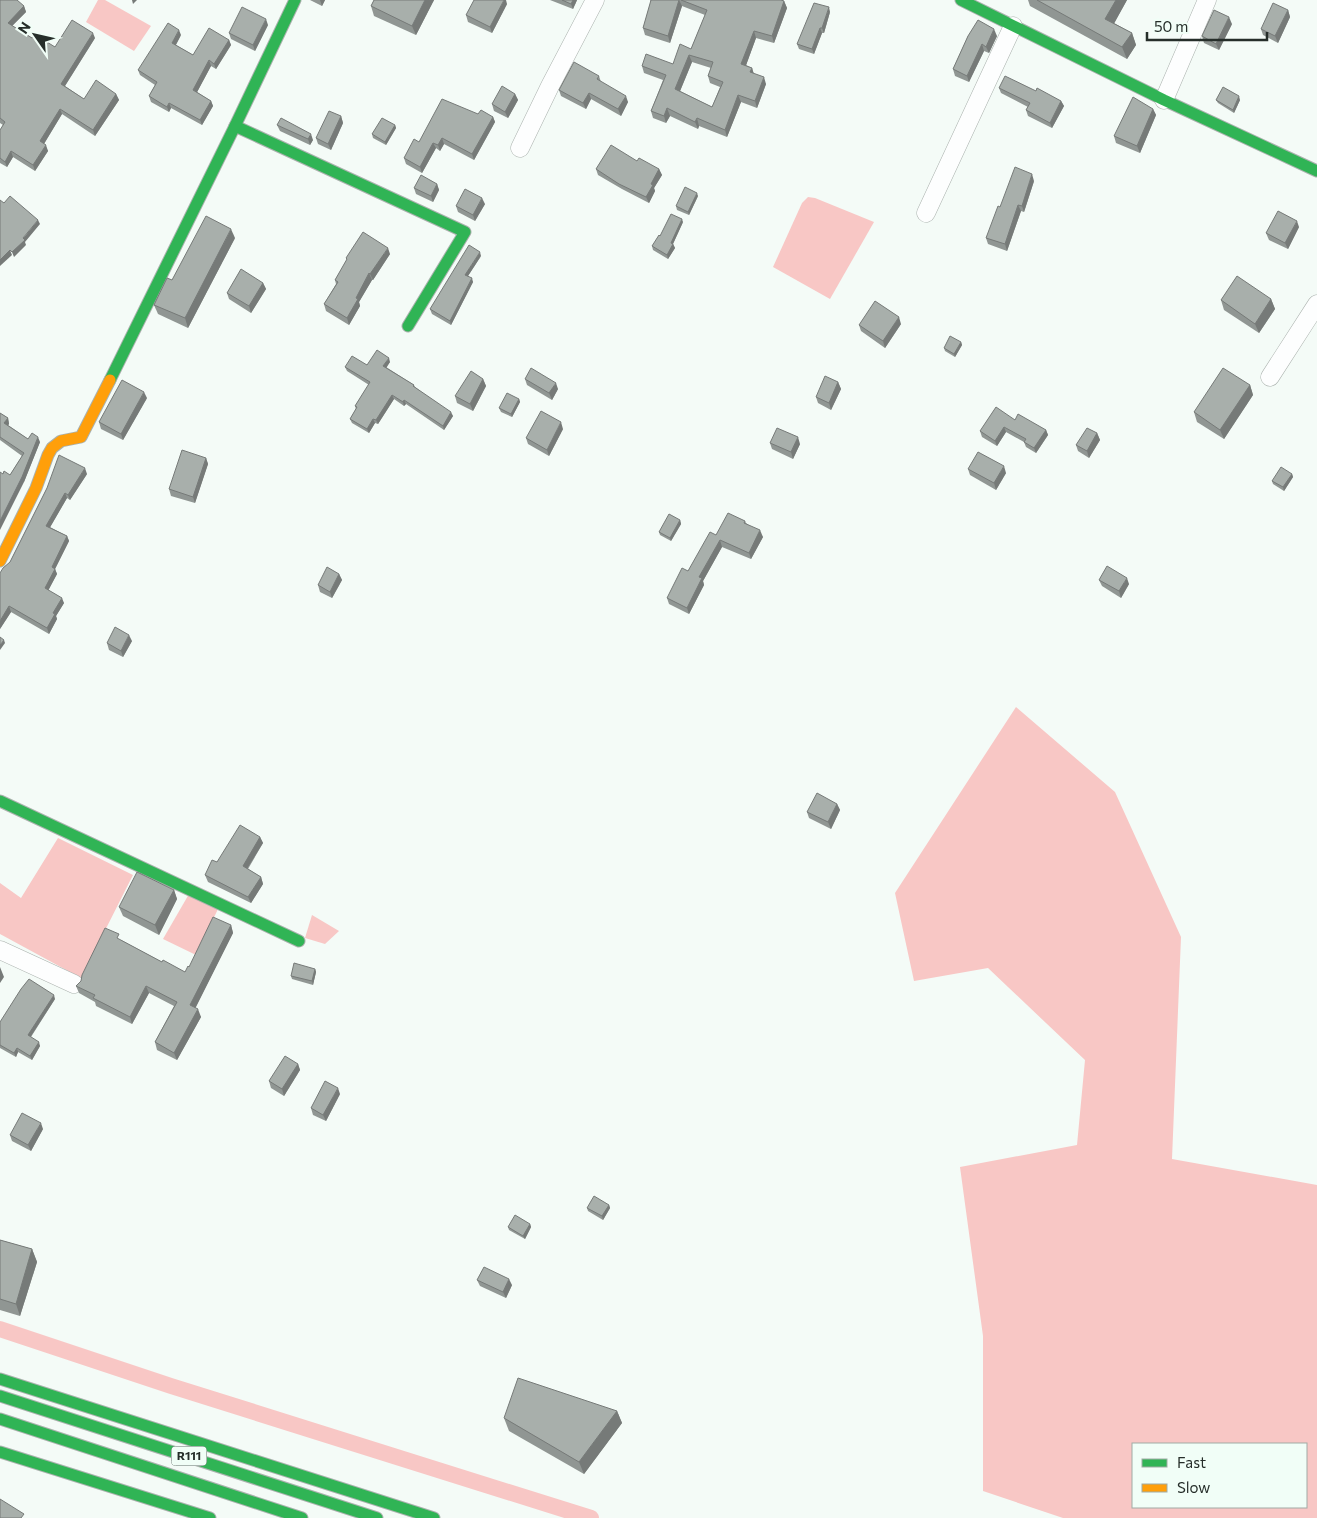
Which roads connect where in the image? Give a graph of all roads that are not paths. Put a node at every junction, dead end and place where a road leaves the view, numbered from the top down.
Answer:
1 (295, 0) edge
2 (595, 0) edge
3 (961, 0) edge
4 (1207, 0) edge
5 (1013, 26) junction
6 (1164, 100) junction
7 (235, 126) junction
8 (520, 148) dead end
9 (1317, 170) edge
10 (926, 213) dead end
11 (1317, 304) edge
12 (408, 326) dead end
13 (1270, 377) dead end
14 (0, 561) edge
15 (0, 801) edge
16 (299, 941) dead end
17 (0, 950) edge
18 (74, 984) dead end
19 (0, 1379) edge
20 (0, 1396) edge
21 (0, 1419) edge
22 (0, 1452) edge
23 (210, 1518) edge
24 (302, 1518) edge
25 (377, 1518) edge
26 (434, 1518) edge

1 - 7 street
2 - 8 street
3 - 5 street
4 - 6 street
5 - 6 street
5 - 10 street
6 - 9 street
7 - 12 street
7 - 14 street
11 - 13 street
15 - 16 street
17 - 18 street
19 - 26 street
20 - 25 street, R111
21 - 24 street, R111
22 - 23 street

